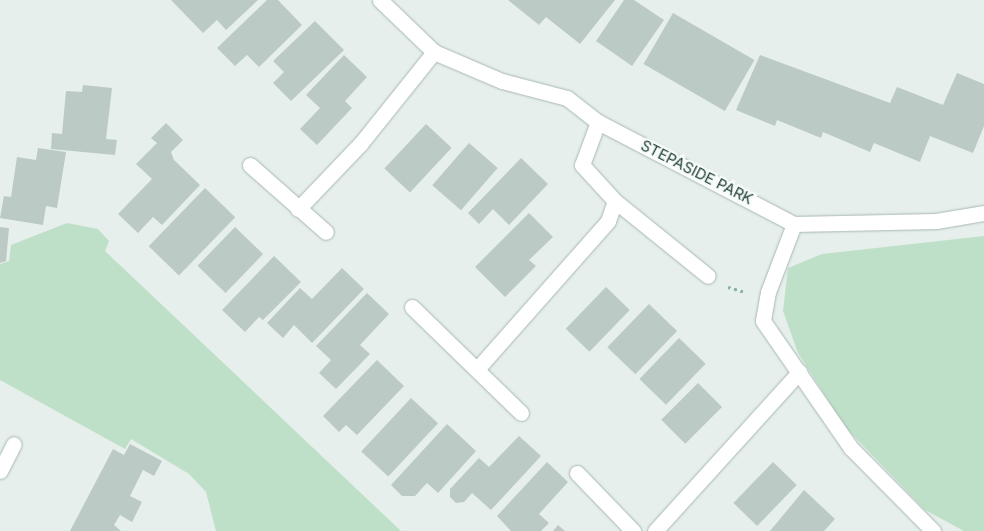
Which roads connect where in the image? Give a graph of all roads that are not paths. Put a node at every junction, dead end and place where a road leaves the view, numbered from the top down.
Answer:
1 (380, 0) edge
2 (434, 52) junction
3 (598, 122) junction
4 (250, 165) dead end
5 (615, 201) junction
6 (298, 209) junction
7 (984, 213) edge
8 (794, 224) junction
9 (326, 232) dead end
10 (708, 276) road end
11 (412, 307) dead end
12 (478, 368) junction
13 (799, 372) junction
14 (520, 413) dead end
15 (14, 444) dead end
16 (0, 471) edge
17 (577, 473) dead end
18 (633, 531) edge
19 (655, 531) edge
20 (933, 531) edge

1 - 2 street, STEPASIDE PARK
2 - 3 street, STEPASIDE PARK
2 - 6 street
3 - 5 street
3 - 8 street, STEPASIDE PARK
4 - 6 street
5 - 10 street
5 - 12 street
6 - 9 street
7 - 8 street, STEPASIDE PARK
8 - 13 street
11 - 12 street
12 - 14 street
13 - 19 street
13 - 20 street
15 - 16 street
17 - 18 street

